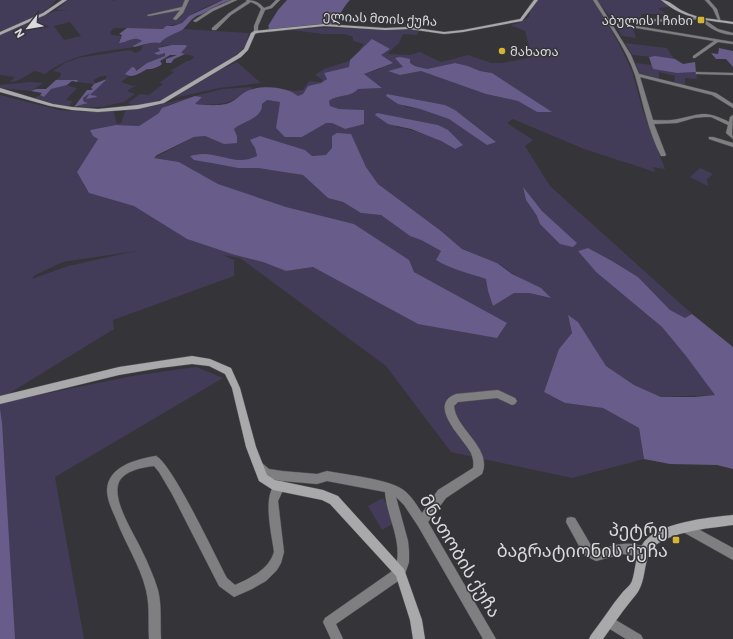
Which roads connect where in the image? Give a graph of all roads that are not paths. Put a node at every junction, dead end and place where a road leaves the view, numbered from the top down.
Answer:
1 (65, 0) edge
2 (187, 0) edge
3 (235, 0) edge
4 (249, 0) edge
5 (278, 0) edge
6 (536, 0) edge
7 (595, 0) edge
8 (663, 0) edge
9 (707, 0) edge
10 (264, 2) dead end
11 (258, 4) junction
12 (184, 8) junction
13 (263, 8) junction
14 (149, 15) dead end
15 (696, 18) junction
16 (702, 19) junction
17 (175, 20) dead end
18 (651, 20) dead end
19 (195, 21) dead end
20 (720, 21) junction
21 (733, 23) edge
22 (637, 27) dead end
23 (214, 29) dead end
24 (256, 32) junction
25 (0, 33) edge
26 (724, 33) junction
27 (733, 34) edge
28 (718, 40) junction
29 (732, 42) edge
30 (695, 57) dead end
31 (698, 73) dead end
32 (733, 74) edge
33 (637, 75) junction
34 (0, 90) edge
35 (733, 106) edge
36 (733, 117) edge
37 (650, 122) junction
38 (730, 124) junction
39 (733, 137) edge
40 (711, 138) dead end
41 (733, 146) edge
42 (663, 155) dead end
43 (0, 400) edge
44 (512, 401) dead end
45 (281, 481) junction
46 (390, 488) junction
47 (733, 520) edge
48 (422, 522) junction
49 (571, 522) dead end
50 (687, 528) junction
51 (644, 552) junction
52 (733, 554) edge
53 (400, 573) junction
54 (609, 622) junction
55 (155, 639) edge
56 (336, 639) edge
57 (419, 639) edge
58 (490, 639) edge
59 (595, 639) edge
60 (636, 639) edge

1 - 25 street
2 - 12 street
3 - 19 street
4 - 11 street
4 - 23 street
5 - 13 street
6 - 24 street, ელიას მთის ქუჩა
7 - 33 street
8 - 15 street
9 - 20 street
10 - 11 street
11 - 13 street
12 - 14 street
12 - 17 street
13 - 24 street
15 - 16 street
15 - 18 street
16 - 20 street
16 - 26 street
20 - 21 street
22 - 28 street
24 - 34 street
26 - 27 street
26 - 29 street
28 - 29 street
28 - 30 street
31 - 32 street
33 - 35 street
33 - 37 street
36 - 38 street
37 - 38 street
37 - 42 street
38 - 39 street
40 - 41 street
43 - 45 street
44 - 48 street
45 - 46 street, მნათობის ქუჩა
45 - 53 street
45 - 55 street
46 - 48 street, მნათობის ქუჩა
46 - 53 street
47 - 50 street
48 - 58 street, მნათობის ქუჩა
49 - 51 street
50 - 51 street
50 - 52 street
51 - 54 street
53 - 56 street
53 - 57 street
54 - 59 street
54 - 60 street

